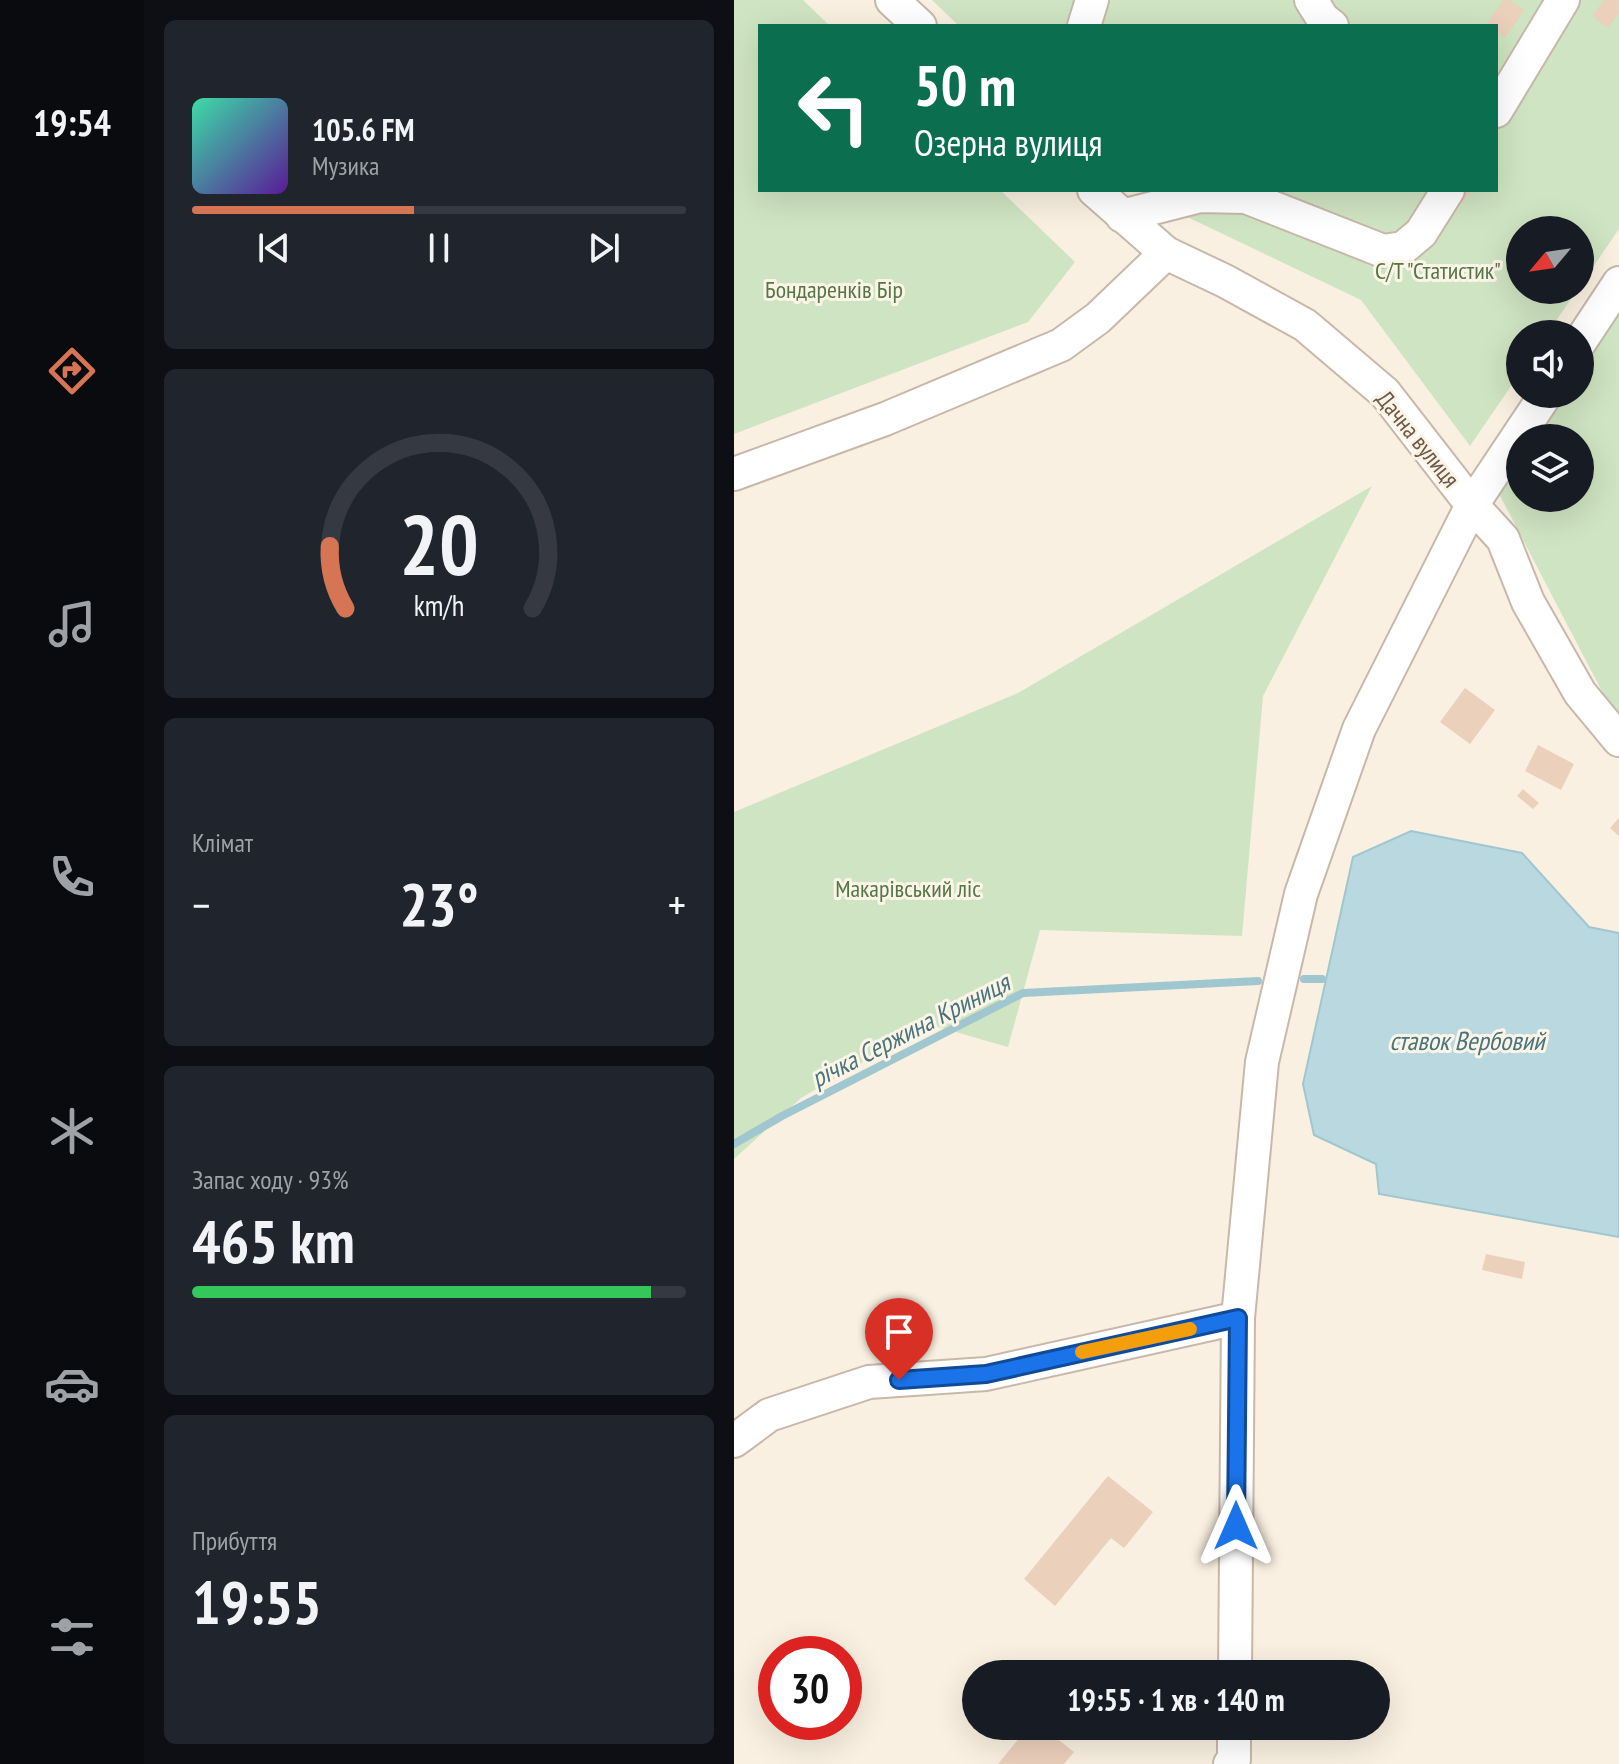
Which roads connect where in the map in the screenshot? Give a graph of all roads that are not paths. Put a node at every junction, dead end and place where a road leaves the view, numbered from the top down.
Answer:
1 (892, 0) edge
2 (1092, 0) edge
3 (1311, 0) edge
4 (1563, 0) edge
5 (918, 24) edge
6 (1085, 24) edge
7 (1329, 24) edge
8 (1498, 108) edge
9 (1096, 192) edge
10 (1447, 192) edge
11 (1122, 216) junction
12 (1166, 253) junction
13 (1619, 283) edge
14 (1594, 321) edge
15 (1537, 408) edge
16 (734, 474) edge
17 (1472, 505) junction
18 (1619, 740) edge
19 (1238, 1318) junction
20 (734, 1441) edge
21 (1235, 1660) edge
22 (1234, 1740) edge
23 (1235, 1762) edge

1 - 5 street
2 - 6 street
3 - 7 street
4 - 8 street
9 - 11 street, Дачна вулиця
10 - 11 street
11 - 12 street, Дачна вулиця
12 - 16 street
12 - 17 street, Дачна вулиця
13 - 14 street
15 - 17 street
17 - 18 street, Дачна вулиця
17 - 19 street
19 - 20 street
19 - 21 street
22 - 23 street

